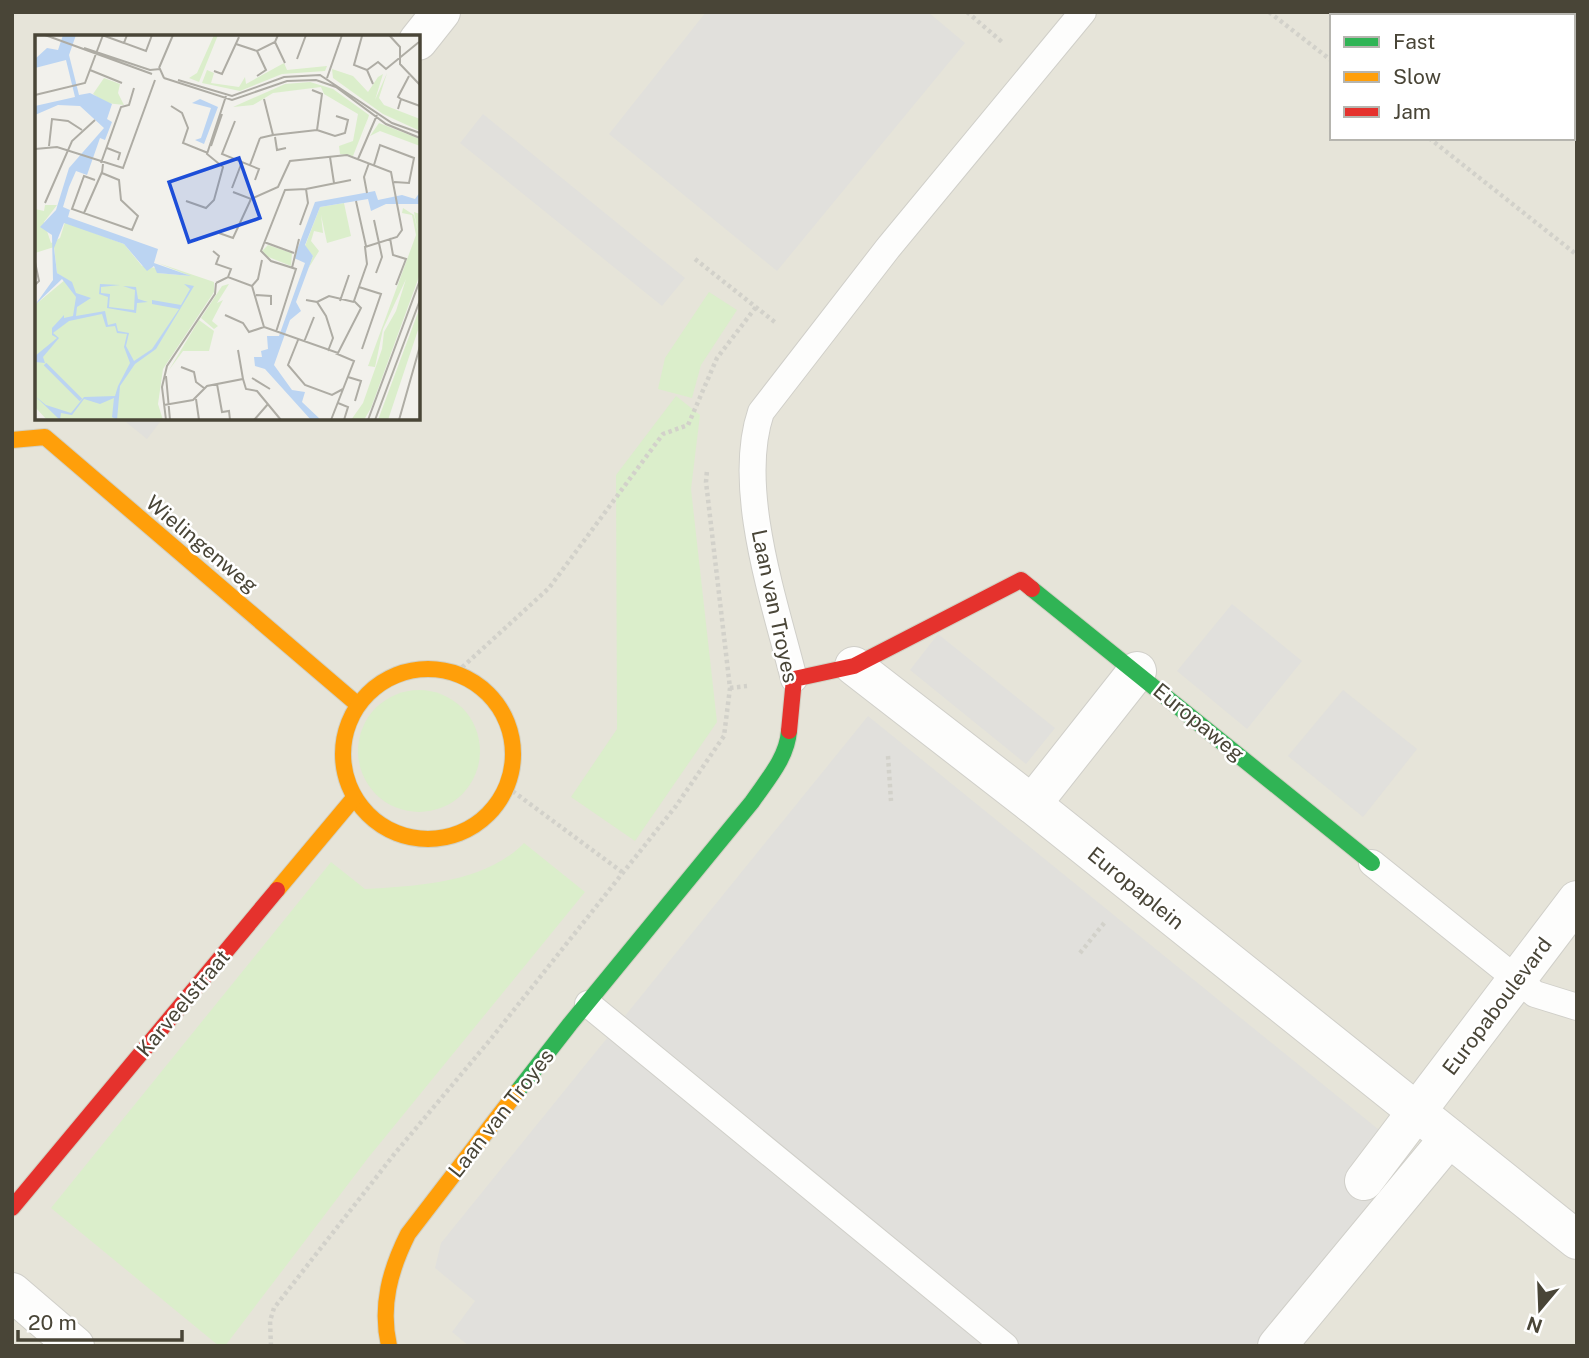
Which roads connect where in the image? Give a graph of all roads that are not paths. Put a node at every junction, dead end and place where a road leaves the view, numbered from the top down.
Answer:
1 (441, 12) edge
2 (1083, 12) edge
3 (420, 38) edge
4 (39, 432) edge
5 (854, 666) junction
6 (1137, 671) junction
7 (794, 679) junction
8 (357, 704) junction
9 (354, 798) junction
10 (1032, 804) junction
11 (1373, 863) joint
12 (1577, 900) edge
13 (1517, 980) junction
14 (588, 1004) junction
15 (1577, 1007) edge
16 (1416, 1111) junction
17 (1448, 1138) junction
18 (1364, 1181) dead end
19 (12, 1208) edge
20 (1577, 1240) edge
21 (12, 1293) edge
22 (75, 1346) edge
23 (389, 1346) edge
24 (1005, 1346) edge
25 (1278, 1346) edge

1 - 3 street
2 - 7 lane, Laan van Troyes
4 - 8 street, Wielingenweg
5 - 6 street, Europaweg
5 - 7 street, Europaweg
5 - 10 street, Europaplein
6 - 10 street
6 - 11 street, Europaweg
7 - 14 street, Laan van Troyes
8 - 9 street
8 - 9 street
9 - 19 street, Karveelstraat
10 - 16 street, Europaplein
11 - 13 lane, Europaweg
12 - 13 street, Europaboulevard
13 - 15 lane, Europaweg
13 - 16 street, Europaboulevard
14 - 23 street, Laan van Troyes
14 - 24 lane
16 - 17 street
16 - 18 street, Europaboulevard
17 - 20 street
17 - 25 street
21 - 22 street

